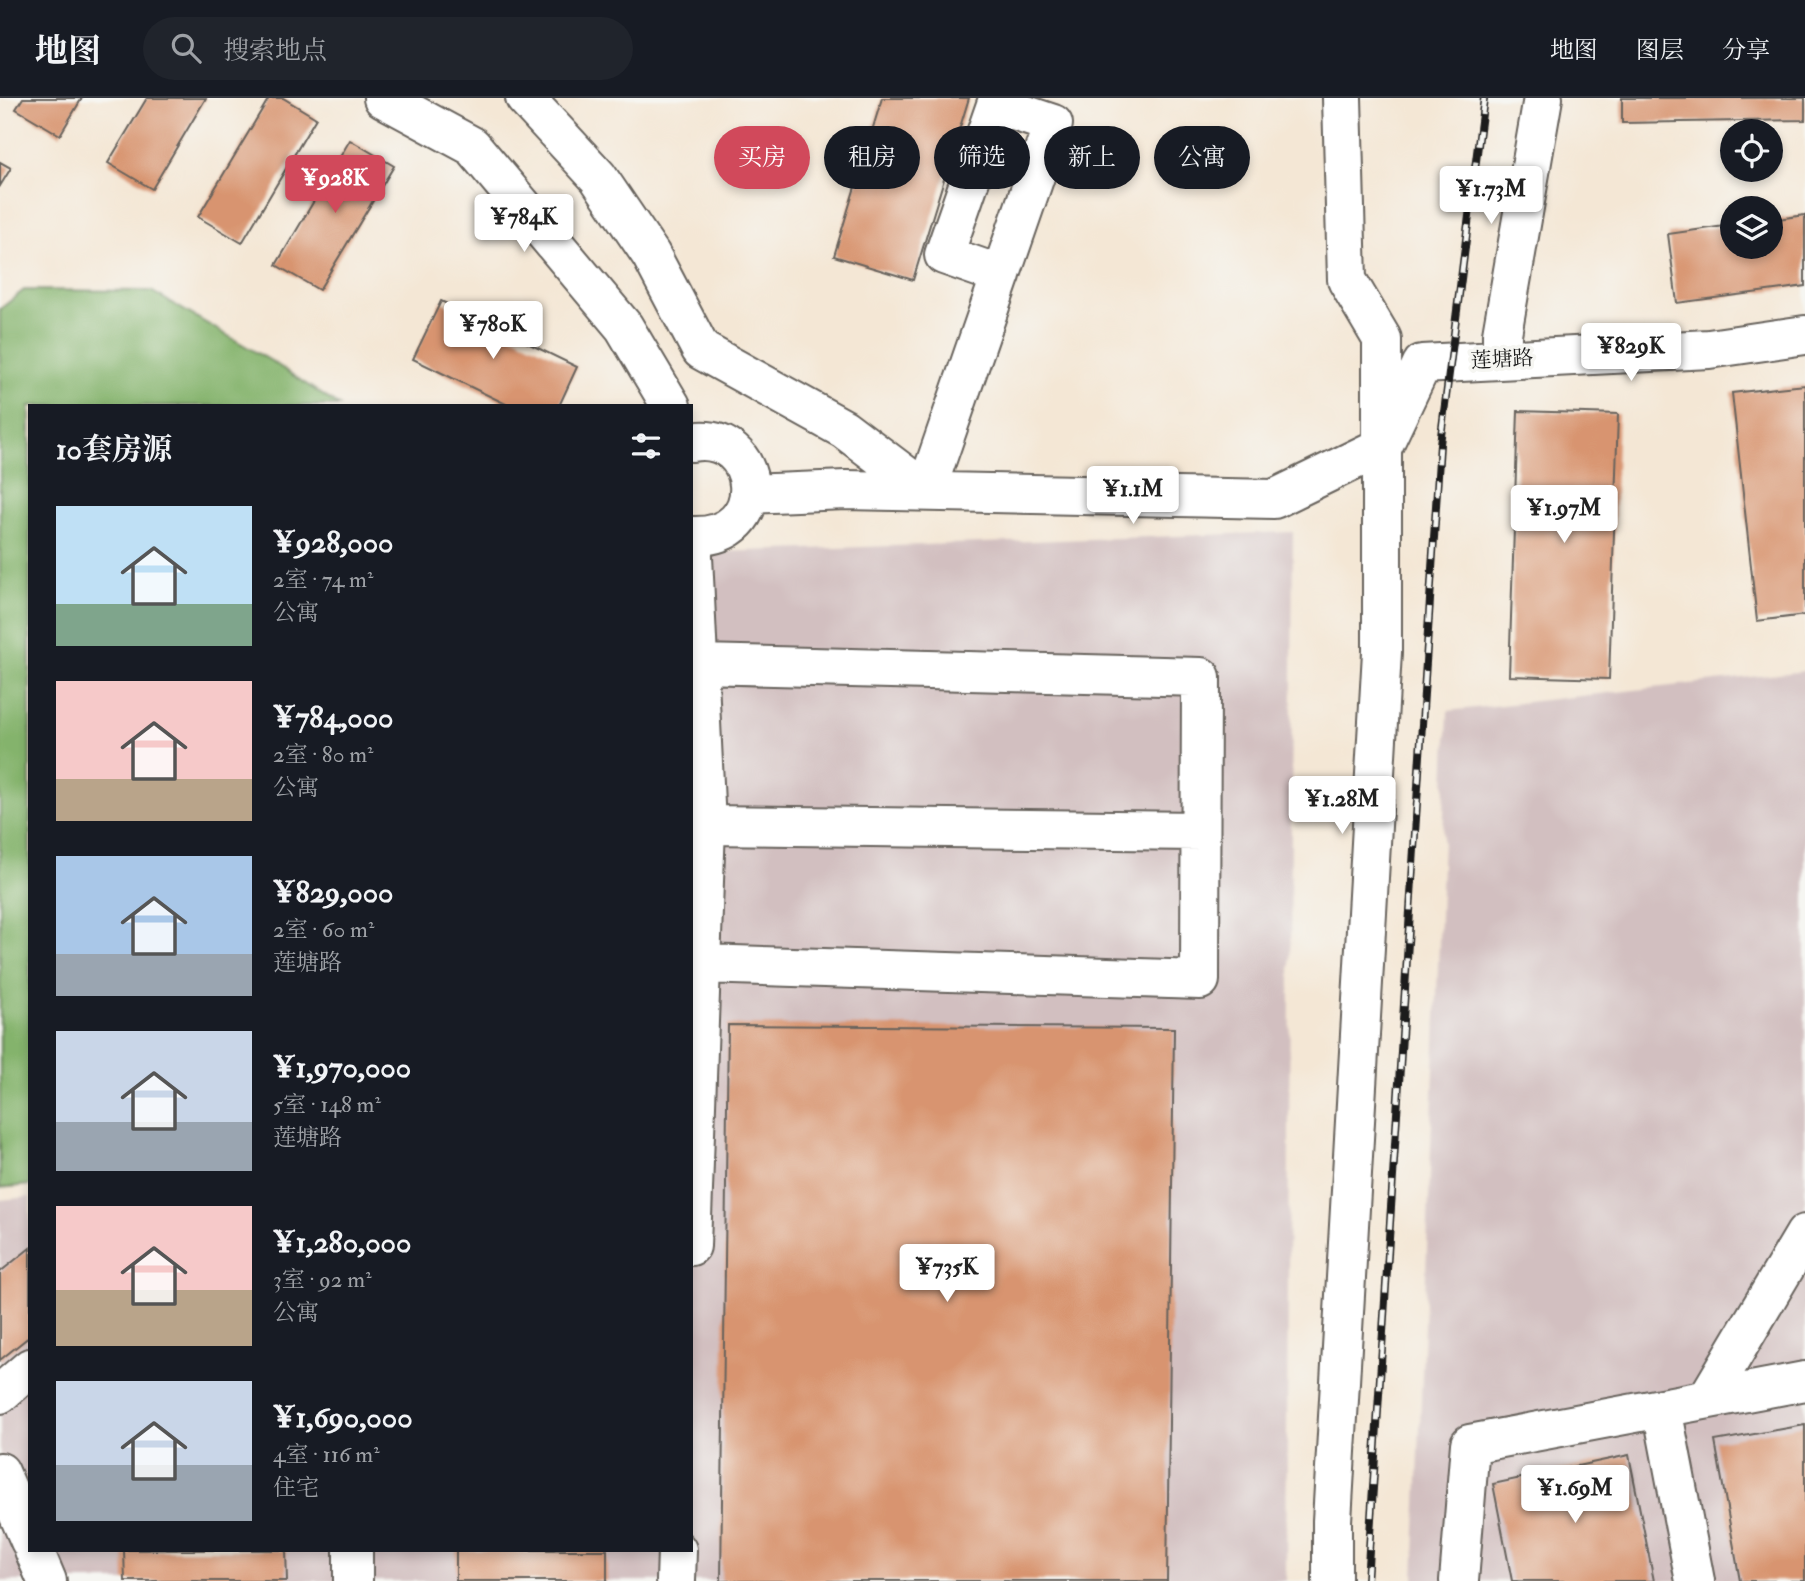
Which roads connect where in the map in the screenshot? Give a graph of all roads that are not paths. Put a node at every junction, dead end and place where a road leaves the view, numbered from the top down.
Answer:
1 (383, 98) edge
2 (525, 98) edge
3 (1342, 98) edge
4 (1543, 98) edge
5 (1001, 275) dead end
6 (1805, 335) edge
7 (1502, 359) junction
8 (670, 404) edge
9 (693, 442) edge
10 (1383, 446) junction
11 (926, 491) junction
12 (750, 494) junction
13 (693, 536) edge
14 (693, 564) edge
15 (700, 664) junction
16 (706, 825) junction
17 (1200, 831) junction
18 (697, 968) edge
19 (693, 1153) edge
20 (1805, 1234) edge
21 (28, 1370) edge
22 (1805, 1381) edge
23 (0, 1394) edge
24 (1707, 1399) junction
25 (1662, 1408) junction
26 (0, 1472) edge
27 (28, 1536) edge
28 (35, 1552) edge
29 (353, 1552) edge
30 (677, 1552) edge
31 (47, 1581) edge
32 (353, 1581) edge
33 (676, 1581) edge
34 (1332, 1581) edge
35 (1459, 1581) edge
36 (1695, 1581) edge

1 - 8 street
2 - 11 street
3 - 10 street
4 - 7 street
5 - 11 street
6 - 7 street, 莲塘路
7 - 10 street, 莲塘路
9 - 12 street
10 - 11 street
10 - 34 street
11 - 12 street
12 - 13 street
14 - 15 street
15 - 16 street
15 - 17 street
16 - 17 street
16 - 18 street
17 - 18 street
18 - 19 street
20 - 24 street
21 - 23 street
22 - 24 street
24 - 25 street
25 - 35 street
25 - 36 street
26 - 27 street
28 - 31 street
29 - 32 street
30 - 33 street

